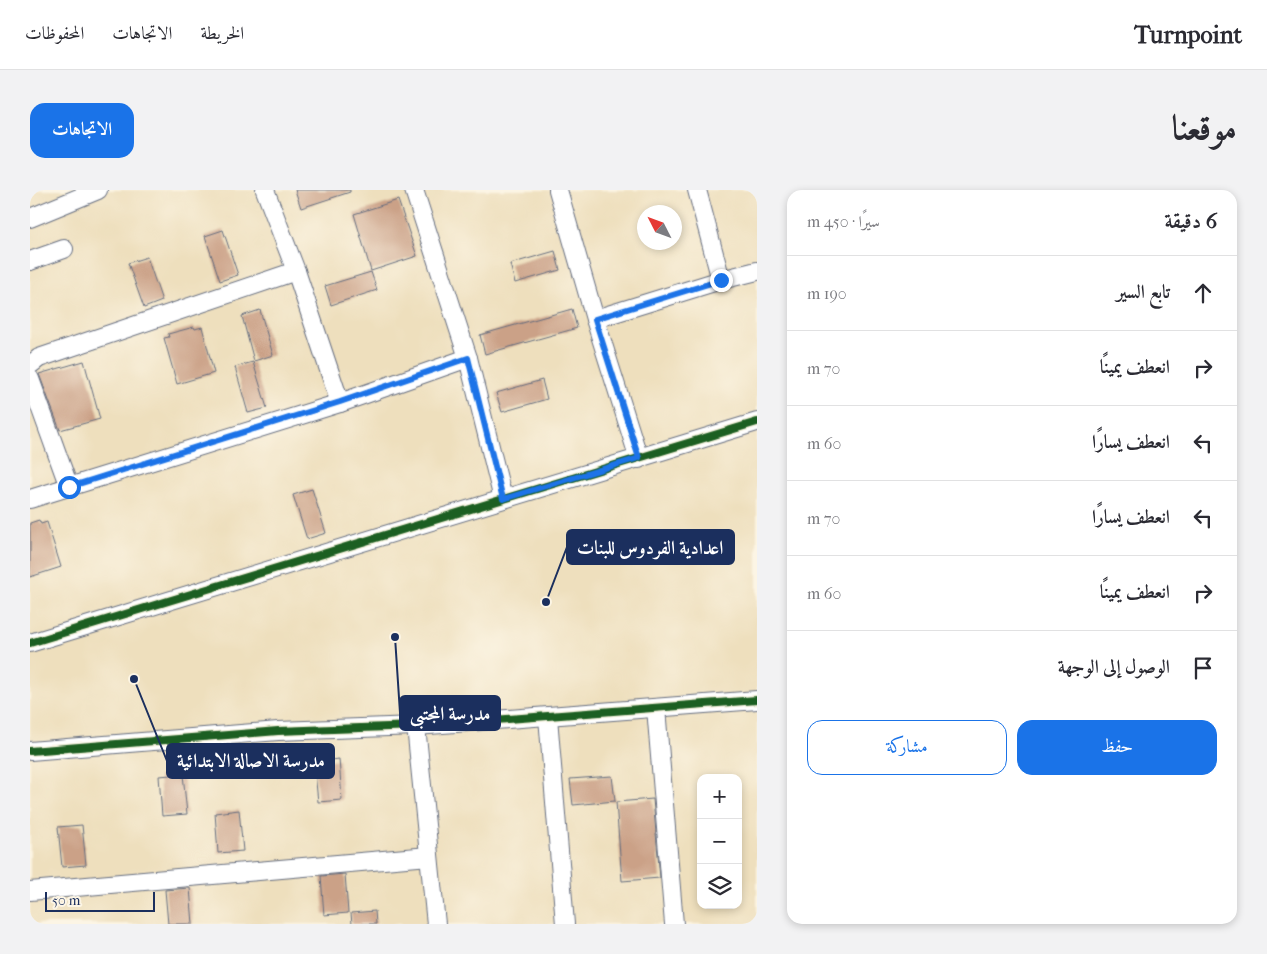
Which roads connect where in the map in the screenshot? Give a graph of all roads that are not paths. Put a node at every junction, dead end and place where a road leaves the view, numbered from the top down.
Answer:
1 (98, 190) edge
2 (265, 190) edge
3 (414, 190) edge
4 (558, 190) edge
5 (698, 190) edge
6 (30, 218) edge
7 (64, 249) dead end
8 (30, 261) edge
9 (296, 271) junction
10 (757, 271) edge
11 (721, 280) junction
12 (595, 319) junction
13 (468, 358) junction
14 (30, 365) edge
15 (30, 379) edge
16 (340, 402) junction
17 (757, 422) edge
18 (639, 458) junction
19 (69, 487) junction
20 (30, 499) edge
21 (503, 499) junction
22 (30, 643) edge
23 (757, 700) edge
24 (656, 708) junction
25 (548, 717) junction
26 (416, 726) junction
27 (30, 751) edge
28 (429, 856) junction
29 (30, 891) edge
30 (436, 924) edge
31 (565, 924) edge
32 (674, 924) edge

1 - 6 street
2 - 9 street
3 - 13 street
4 - 12 street
5 - 11 street
7 - 8 street
9 - 14 street
9 - 16 street
10 - 11 street
11 - 12 street
12 - 18 street
13 - 16 street
13 - 21 street
15 - 19 street
16 - 19 street
17 - 18 street
18 - 21 street
19 - 20 street
21 - 22 street
23 - 24 street
24 - 25 street
24 - 32 street
25 - 26 street
25 - 31 street
26 - 27 street
26 - 28 street
28 - 29 street
28 - 30 street

